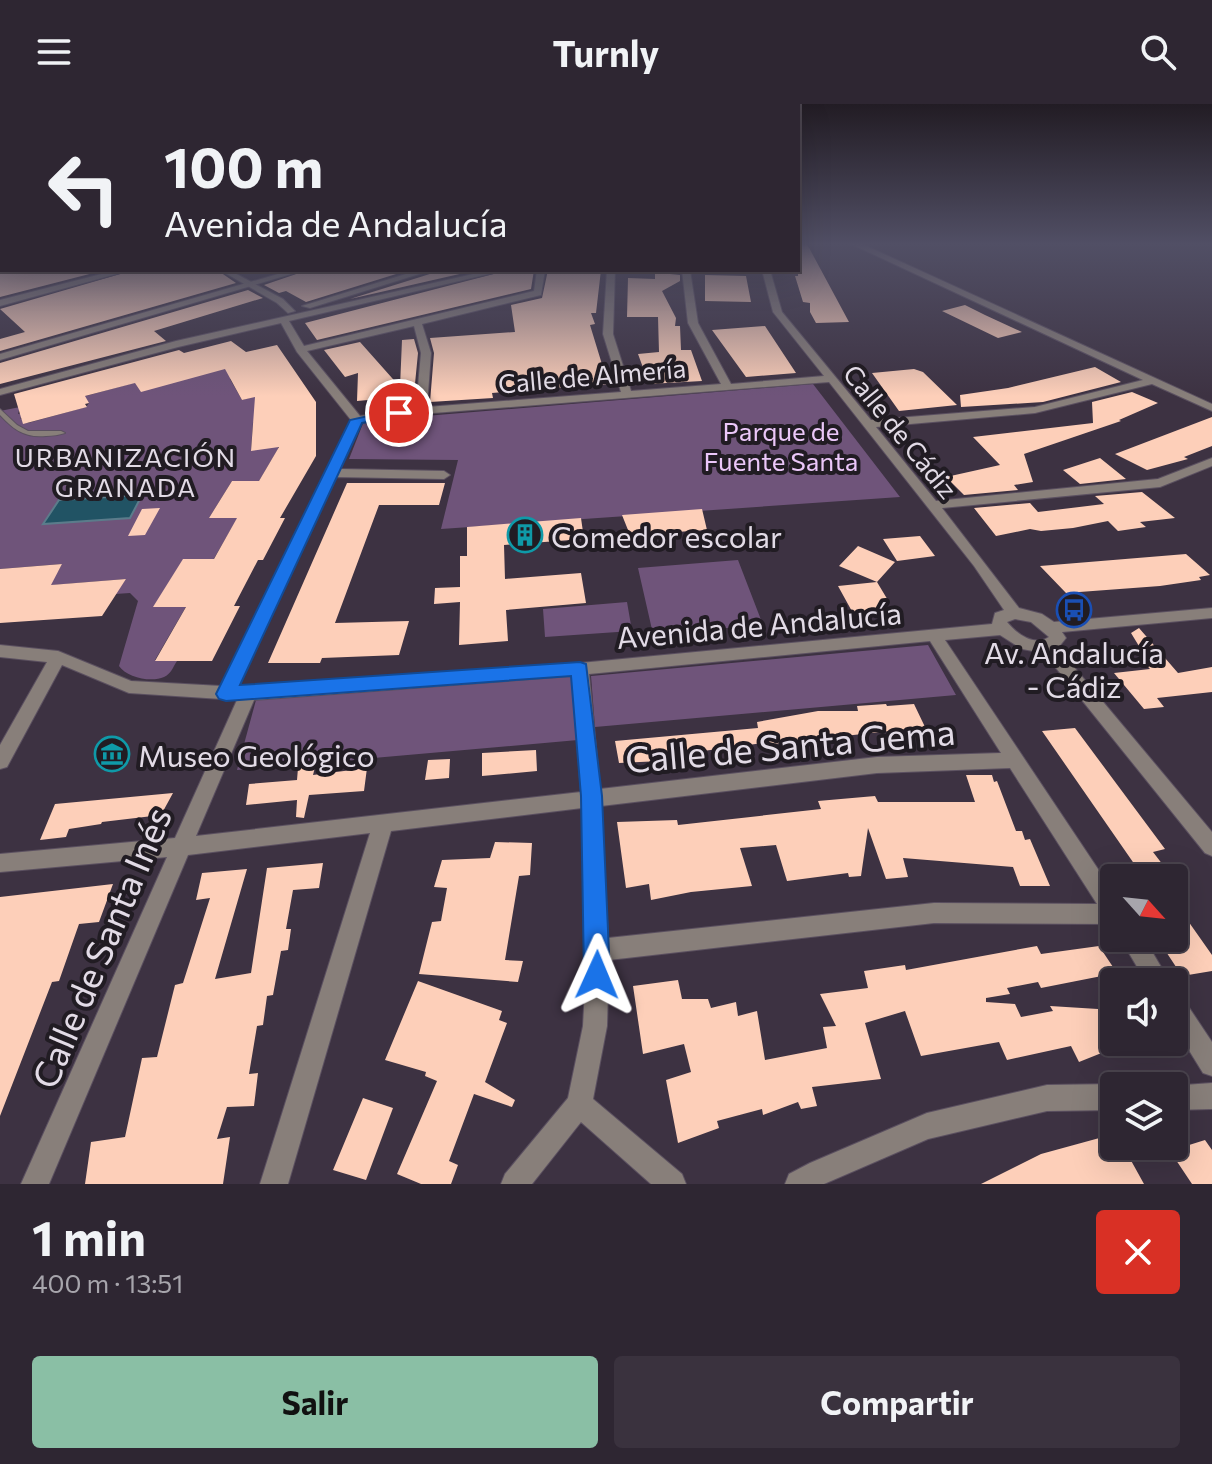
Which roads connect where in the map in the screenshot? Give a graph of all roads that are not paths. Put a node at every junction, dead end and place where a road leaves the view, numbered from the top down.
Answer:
1 (33, 294) edge
2 (215, 294) edge
3 (269, 294) edge
4 (354, 294) edge
5 (388, 294) edge
6 (532, 294) edge
7 (610, 294) edge
8 (689, 294) edge
9 (773, 294) edge
10 (964, 294) edge
11 (0, 303) edge
12 (288, 316) junction
13 (417, 322) junction
14 (301, 350) junction
15 (0, 357) edge
16 (832, 379) junction
17 (1152, 381) junction
18 (727, 386) junction
19 (0, 392) edge
20 (627, 395) junction
21 (1212, 408) edge
22 (0, 411) edge
23 (421, 411) junction
24 (357, 420) junction
25 (868, 424) junction
26 (61, 433) dead end
27 (1212, 462) edge
28 (330, 473) junction
29 (444, 475) dead end
30 (933, 505) junction
31 (1014, 613) junction
32 (1212, 613) edge
33 (1002, 629) junction
34 (935, 637) junction
35 (1050, 638) junction
36 (0, 651) edge
37 (58, 657) junction
38 (580, 669) junction
39 (237, 694) junction
40 (1015, 760) junction
41 (0, 762) edge
42 (591, 796) junction
43 (383, 823) junction
44 (1208, 838) edge
45 (179, 847) junction
46 (0, 863) edge
47 (1100, 891) edge
48 (1100, 913) edge
49 (598, 950) junction
50 (1188, 1027) edge
51 (1212, 1064) edge
52 (1212, 1096) edge
53 (1100, 1097) edge
54 (1188, 1097) edge
55 (579, 1104) junction
56 (35, 1184) edge
57 (274, 1184) edge
58 (515, 1184) edge
59 (672, 1184) edge
60 (799, 1184) edge

1 - 11 street
2 - 15 street
3 - 12 street
4 - 12 street
5 - 12 street
6 - 13 street
7 - 20 street
8 - 18 street
9 - 16 street, Calle de Cádiz
10 - 17 street
12 - 14 street
12 - 19 street
13 - 14 street
13 - 23 street
14 - 24 street
16 - 18 street, Calle de Almería
16 - 25 street, Calle de Cádiz
17 - 21 street
17 - 25 street
18 - 20 street, Calle de Almería
20 - 23 street, Calle de Almería
22 - 26 lane
23 - 24 street, Calle de Almería
24 - 28 street, Calle de Santa Inés
25 - 30 street, Calle de Cádiz
27 - 30 street
28 - 29 street
28 - 39 street, Calle de Santa Inés
30 - 31 street, Calle de Cádiz
31 - 33 street
31 - 35 street
32 - 35 street
33 - 34 street, Avenida de Andalucía
33 - 35 street
34 - 38 street, Avenida de Andalucía
34 - 40 street
35 - 44 street
36 - 37 street, Avenida de Andalucía
37 - 39 street, Avenida de Andalucía
37 - 41 street
38 - 39 street, Avenida de Andalucía
38 - 42 street
39 - 45 street, Calle de Santa Inés
40 - 42 street, Calle de Santa Gema
40 - 47 street
42 - 43 street, Calle de Santa Gema
42 - 49 street
43 - 45 street, Calle de Santa Gema
43 - 57 street
45 - 46 street, Calle de Santa Gema
45 - 56 street, Calle de Santa Inés
48 - 49 street
49 - 55 street
50 - 51 street
52 - 54 street
53 - 60 street
55 - 58 street
55 - 59 street

